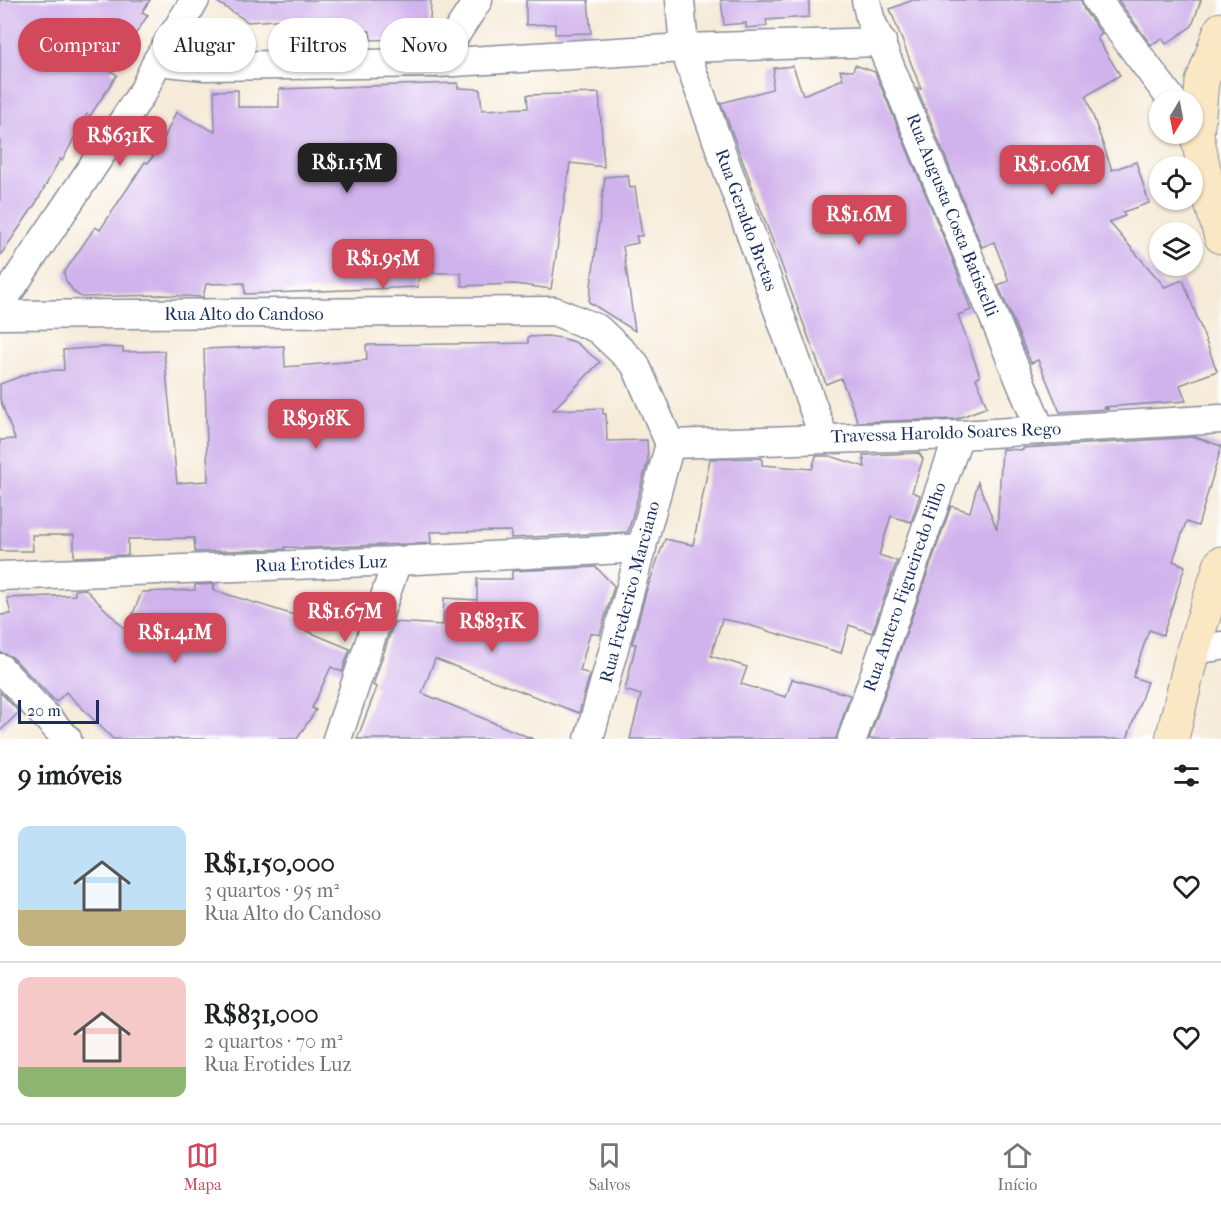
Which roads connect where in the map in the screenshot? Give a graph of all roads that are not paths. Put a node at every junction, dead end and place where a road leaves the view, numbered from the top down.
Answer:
1 (195, 0) edge
2 (478, 0) edge
3 (680, 0) edge
4 (866, 0) edge
5 (1097, 0) edge
6 (184, 18) edge
7 (466, 18) edge
8 (1221, 29) edge
9 (882, 42) junction
10 (684, 48) junction
11 (468, 61) edge
12 (380, 64) edge
13 (256, 65) edge
14 (153, 71) edge
15 (1164, 90) edge
16 (1201, 90) edge
17 (1198, 144) edge
18 (1221, 237) edge
19 (0, 305) edge
20 (0, 315) edge
21 (1221, 419) edge
22 (1040, 429) junction
23 (959, 435) junction
24 (824, 438) junction
25 (670, 444) junction
26 (642, 548) junction
27 (397, 561) junction
28 (1221, 563) edge
29 (0, 576) edge
30 (1207, 648) edge
31 (0, 668) edge
32 (67, 739) edge
33 (337, 739) edge
34 (589, 739) edge
35 (852, 739) edge
36 (1172, 739) edge

1 - 6 street
2 - 7 street
3 - 10 street, Rua Geraldo Bretas
4 - 9 street, Rua Augusta Costa Batistelli
5 - 15 street
8 - 16 main road
9 - 10 street
9 - 22 street, Rua Augusta Costa Batistelli
10 - 11 street
10 - 24 street, Rua Geraldo Bretas
12 - 13 street
14 - 19 street
17 - 18 main road
20 - 25 street, Rua Alto do Candoso
21 - 22 street, Travessa Haroldo Soares Rego
22 - 23 street, Travessa Haroldo Soares Rego
23 - 24 street, Travessa Haroldo Soares Rego
23 - 35 street, Rua Antero Figueiredo Filho
24 - 25 street, Travessa Haroldo Soares Rego
25 - 26 street, Rua Frederico Marciano
26 - 27 street, Rua Erotides Luz
26 - 34 street, Rua Frederico Marciano
27 - 29 street, Rua Erotides Luz
27 - 33 street
28 - 30 main road
30 - 36 main road
31 - 32 street

